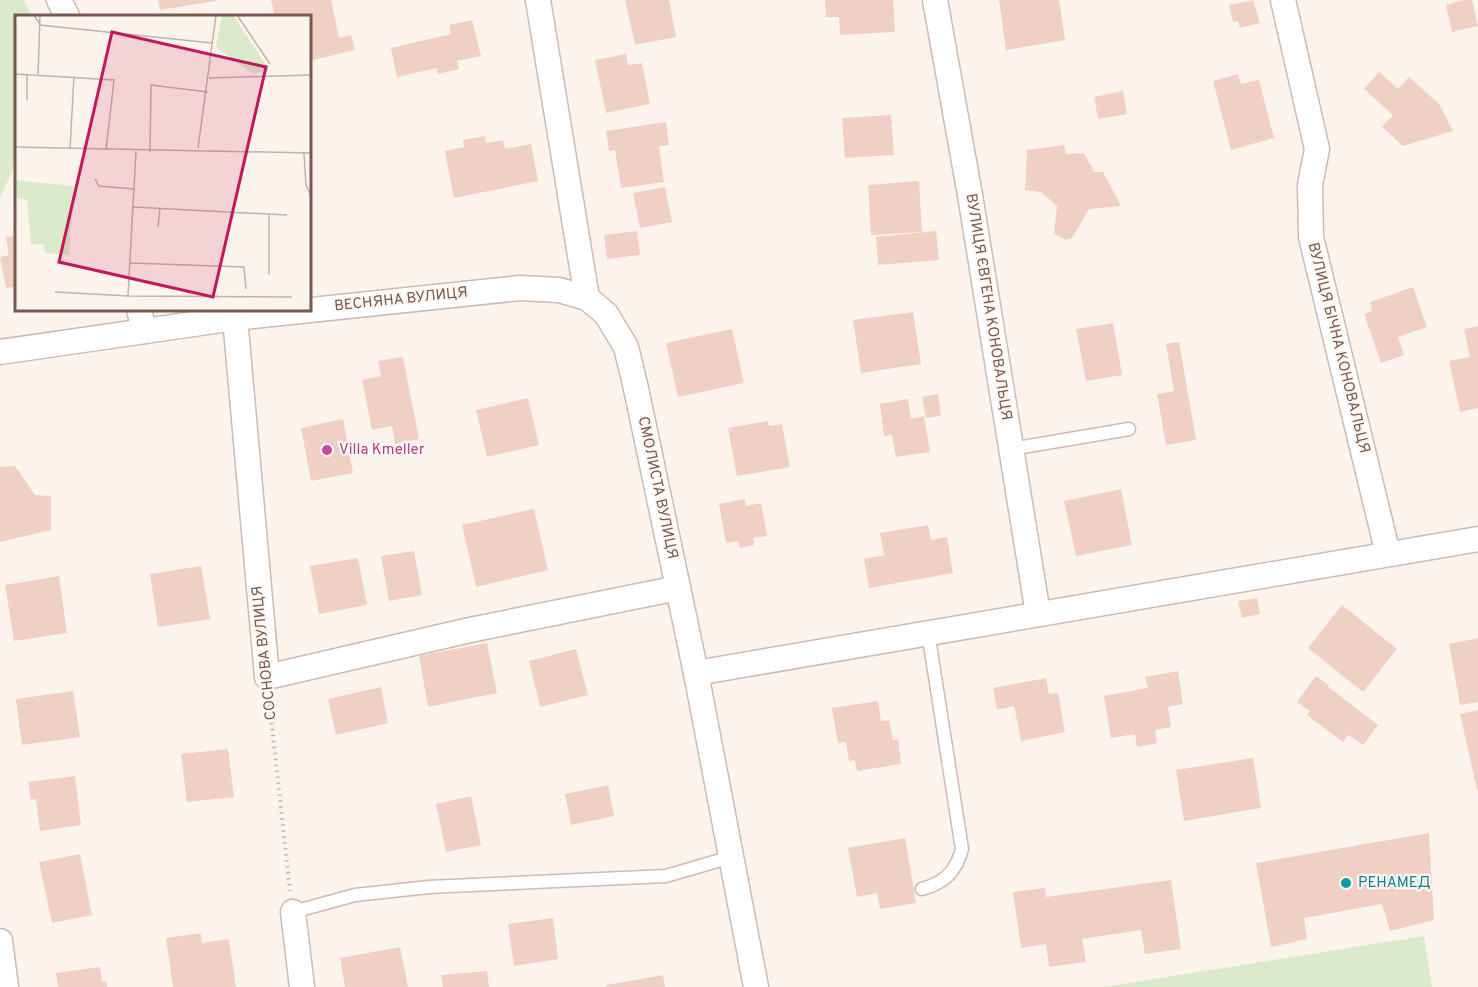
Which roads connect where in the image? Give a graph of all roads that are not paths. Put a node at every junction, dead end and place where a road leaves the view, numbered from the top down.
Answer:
1 (59, 0) edge
2 (538, 0) edge
3 (935, 0) edge
4 (1283, 0) edge
5 (66, 15) edge
6 (587, 298) junction
7 (235, 318) junction
8 (142, 320) edge
9 (0, 352) edge
10 (1129, 429) dead end
11 (1011, 449) junction
12 (1478, 539) edge
13 (1388, 554) junction
14 (678, 588) junction
15 (1038, 614) junction
16 (928, 632) junction
17 (696, 673) junction
18 (732, 857) junction
19 (922, 889) dead end
20 (292, 912) joint
21 (0, 941) edge
22 (6, 987) edge
23 (302, 987) edge
24 (756, 987) edge

1 - 5 street
2 - 6 street
3 - 11 street, ВУЛИЦЯ ЄВГЕНА КОНОВАЛЬЦЯ
4 - 13 street, ВУЛИЦЯ БІЧНА КОНОВАЛЬЦЯ
6 - 7 street, ВЕСНЯНА ВУЛИЦЯ
6 - 14 street, СМОЛИСТА ВУЛИЦЯ
7 - 8 street, ВЕСНЯНА ВУЛИЦЯ
7 - 14 street, СОСНОВА ВУЛИЦЯ
8 - 9 street, ВЕСНЯНА ВУЛИЦЯ
10 - 11 lane
11 - 15 street, ВУЛИЦЯ ЄВГЕНА КОНОВАЛЬЦЯ
12 - 13 street
13 - 15 street
14 - 17 street, СМОЛИСТА ВУЛИЦЯ
15 - 16 street
16 - 17 street
16 - 19 lane
17 - 18 street, СМОЛИСТА ВУЛИЦЯ
18 - 20 lane
18 - 24 street, СМОЛИСТА ВУЛИЦЯ
20 - 23 street
21 - 22 street

